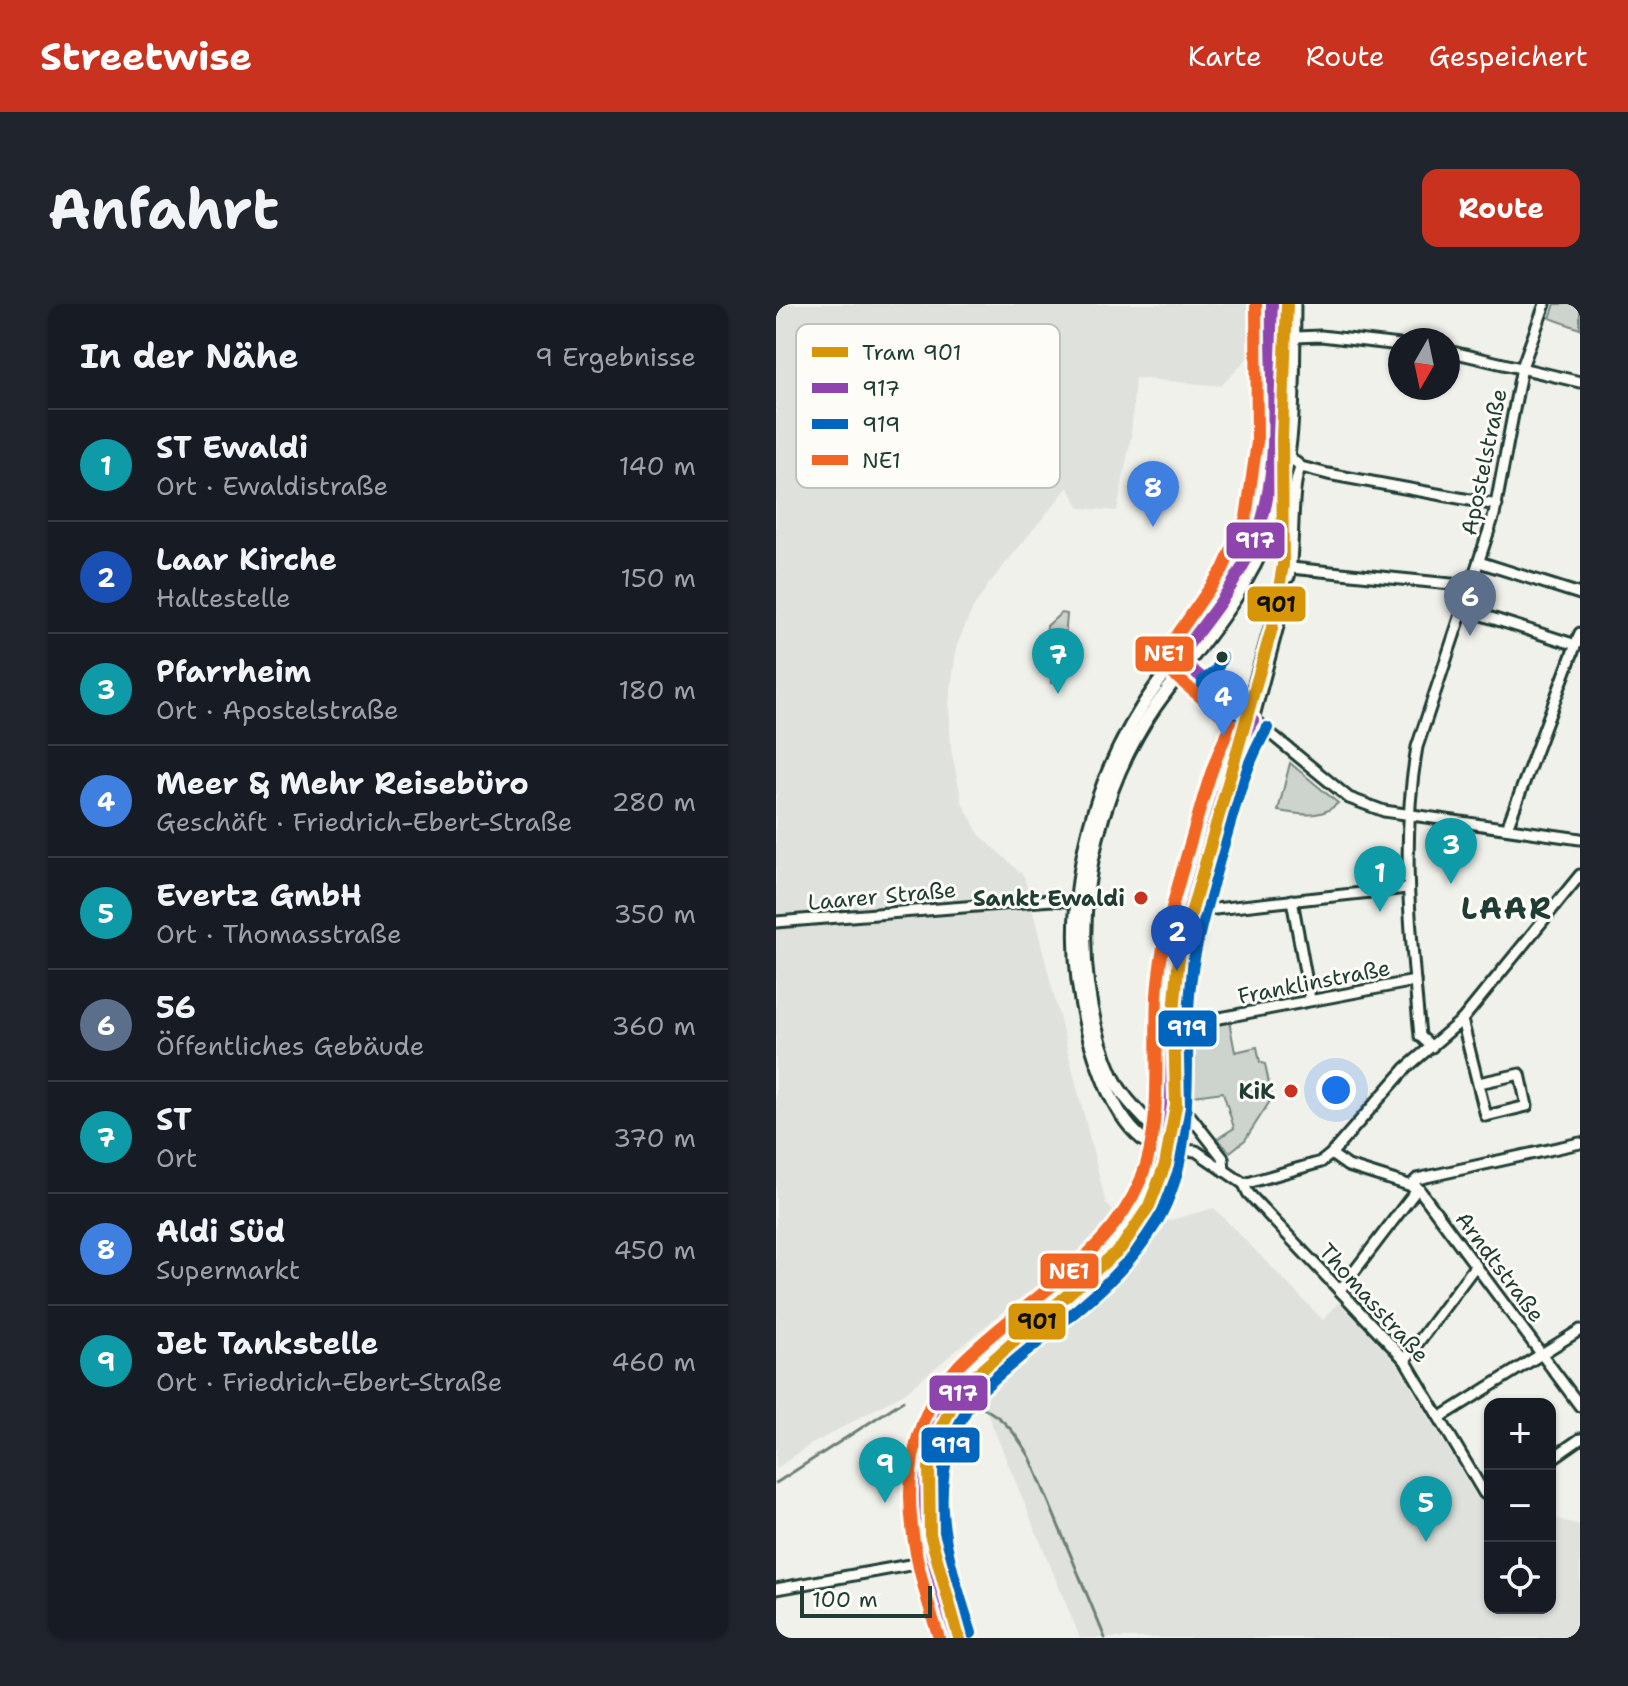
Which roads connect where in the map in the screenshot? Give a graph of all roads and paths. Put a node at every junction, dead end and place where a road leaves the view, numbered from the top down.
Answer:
1 (1272, 304) edge
2 (1294, 304) edge
3 (1545, 304) edge
4 (1293, 337) junction
5 (1271, 338) junction
6 (1388, 344) edge
7 (1460, 354) edge
8 (1522, 367) junction
9 (1580, 382) edge
10 (1289, 456) junction
11 (1301, 467) junction
12 (1497, 505) junction
13 (1479, 562) junction
14 (1471, 586) junction
15 (1580, 594) edge
16 (1463, 609) junction
17 (1281, 615) dead end
18 (1580, 633) edge
19 (1576, 645) junction
20 (1183, 662) junction
21 (1253, 720) junction
22 (1408, 814) junction
23 (1507, 828) junction
24 (1580, 839) edge
25 (1580, 875) edge
26 (1576, 887) edge
27 (1407, 888) junction
28 (1292, 900) junction
29 (1081, 902) junction
30 (1188, 912) junction
31 (776, 922) edge
32 (1415, 981) junction
33 (1310, 999) junction
34 (1462, 1020) junction
35 (1172, 1027) junction
36 (1432, 1047) junction
37 (1479, 1083) junction
38 (1174, 1095) junction
39 (1580, 1143) edge
40 (1167, 1149) junction
41 (1331, 1154) junction
42 (1224, 1171) junction
43 (1244, 1184) junction
44 (1415, 1186) junction
45 (1476, 1265) junction
46 (1340, 1290) junction
47 (1580, 1330) edge
48 (1542, 1354) junction
49 (1405, 1360) junction
50 (1580, 1406) edge
51 (1441, 1417) junction
52 (1580, 1439) edge
53 (1556, 1456) edge
54 (1484, 1493) edge
55 (932, 1561) junction
56 (776, 1589) edge
57 (952, 1637) edge

1 - 5 main road
2 - 4 main road
3 - 8 street, Apostelstraße
4 - 5 street
4 - 6 street
4 - 10 main road
5 - 20 main road
7 - 8 street
8 - 9 street
8 - 12 street, Apostelstraße
10 - 11 street
10 - 20 main road
11 - 12 street
11 - 14 street
12 - 13 street, Apostelstraße
13 - 14 street, Apostelstraße
13 - 15 street
14 - 16 street, Apostelstraße
16 - 19 street
16 - 22 street, Apostelstraße
17 - 21 street
18 - 19 street
19 - 23 street
20 - 21 street
20 - 29 main road
21 - 22 street
21 - 30 street
22 - 23 street
22 - 27 street, Apostelstraße
23 - 24 street
25 - 26 street
26 - 34 street
27 - 28 street
27 - 32 street, Apostelstraße
28 - 30 street
28 - 33 street
29 - 31 street, Laarer Straße
29 - 40 main road
30 - 35 street
32 - 33 street, Franklinstraße
32 - 36 street, Apostelstraße
33 - 35 street, Franklinstraße
34 - 36 street
34 - 37 street
35 - 38 street
36 - 41 street
37 - 37 street
38 - 40 street
38 - 42 street
39 - 44 street
40 - 42 street, Thomasstraße
40 - 55 main road
41 - 43 street
41 - 44 street
42 - 43 street, Thomasstraße
43 - 46 street, Thomasstraße
44 - 45 street, Arndtstraße
44 - 46 street
45 - 48 street, Arndtstraße
45 - 49 street
46 - 49 street, Thomasstraße
47 - 48 street
48 - 50 street, Arndtstraße
48 - 51 street
49 - 51 street, Thomasstraße
51 - 54 street, Thomasstraße
52 - 53 street
55 - 56 street
55 - 57 main road

